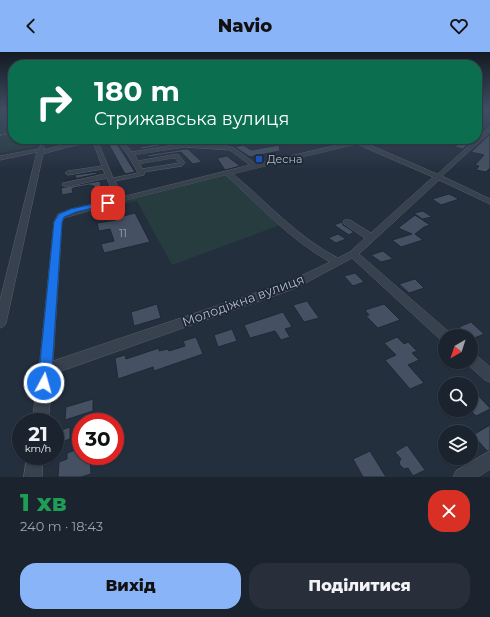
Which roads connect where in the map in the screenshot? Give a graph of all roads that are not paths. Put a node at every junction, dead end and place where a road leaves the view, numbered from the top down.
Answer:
1 (72, 144) edge
2 (97, 144) edge
3 (122, 144) edge
4 (225, 144) edge
5 (349, 144) edge
6 (363, 144) edge
7 (474, 144) edge
8 (232, 149) junction
9 (40, 150) junction
10 (131, 154) junction
11 (0, 158) edge
12 (136, 163) junction
13 (255, 166) junction
14 (107, 168) junction
15 (140, 171) junction
16 (68, 173) dead end
17 (229, 174) junction
18 (439, 177) junction
19 (111, 178) junction
20 (66, 185) dead end
21 (120, 200) junction
22 (490, 202) edge
23 (108, 203) junction
24 (113, 216) dead end
25 (347, 222) dead end
26 (372, 238) junction
27 (354, 254) junction
28 (338, 262) junction
29 (0, 323) edge
30 (438, 330) edge
31 (478, 365) edge
32 (46, 370) junction
33 (490, 376) edge
34 (41, 413) edge
35 (490, 459) edge
36 (35, 465) edge
37 (33, 477) edge
38 (462, 477) edge

1 - 9 street
2 - 14 street
3 - 10 street
4 - 8 street
5 - 13 street
6 - 18 street
7 - 18 street, Молодіжна вулиця
8 - 10 street
8 - 13 street
9 - 11 street
9 - 29 street
10 - 12 street
12 - 15 street
12 - 15 street
13 - 17 street
14 - 16 street
14 - 19 street
15 - 19 street
17 - 21 street
17 - 28 street
18 - 22 street
18 - 26 street, Молодіжна вулиця
19 - 20 street
19 - 21 street
21 - 23 street
23 - 24 street
23 - 32 street
25 - 26 street
26 - 27 street, Молодіжна вулиця
27 - 28 street, Молодіжна вулиця
27 - 30 street
28 - 32 street, Молодіжна вулиця
31 - 33 street
32 - 34 street
35 - 38 street
36 - 37 street

